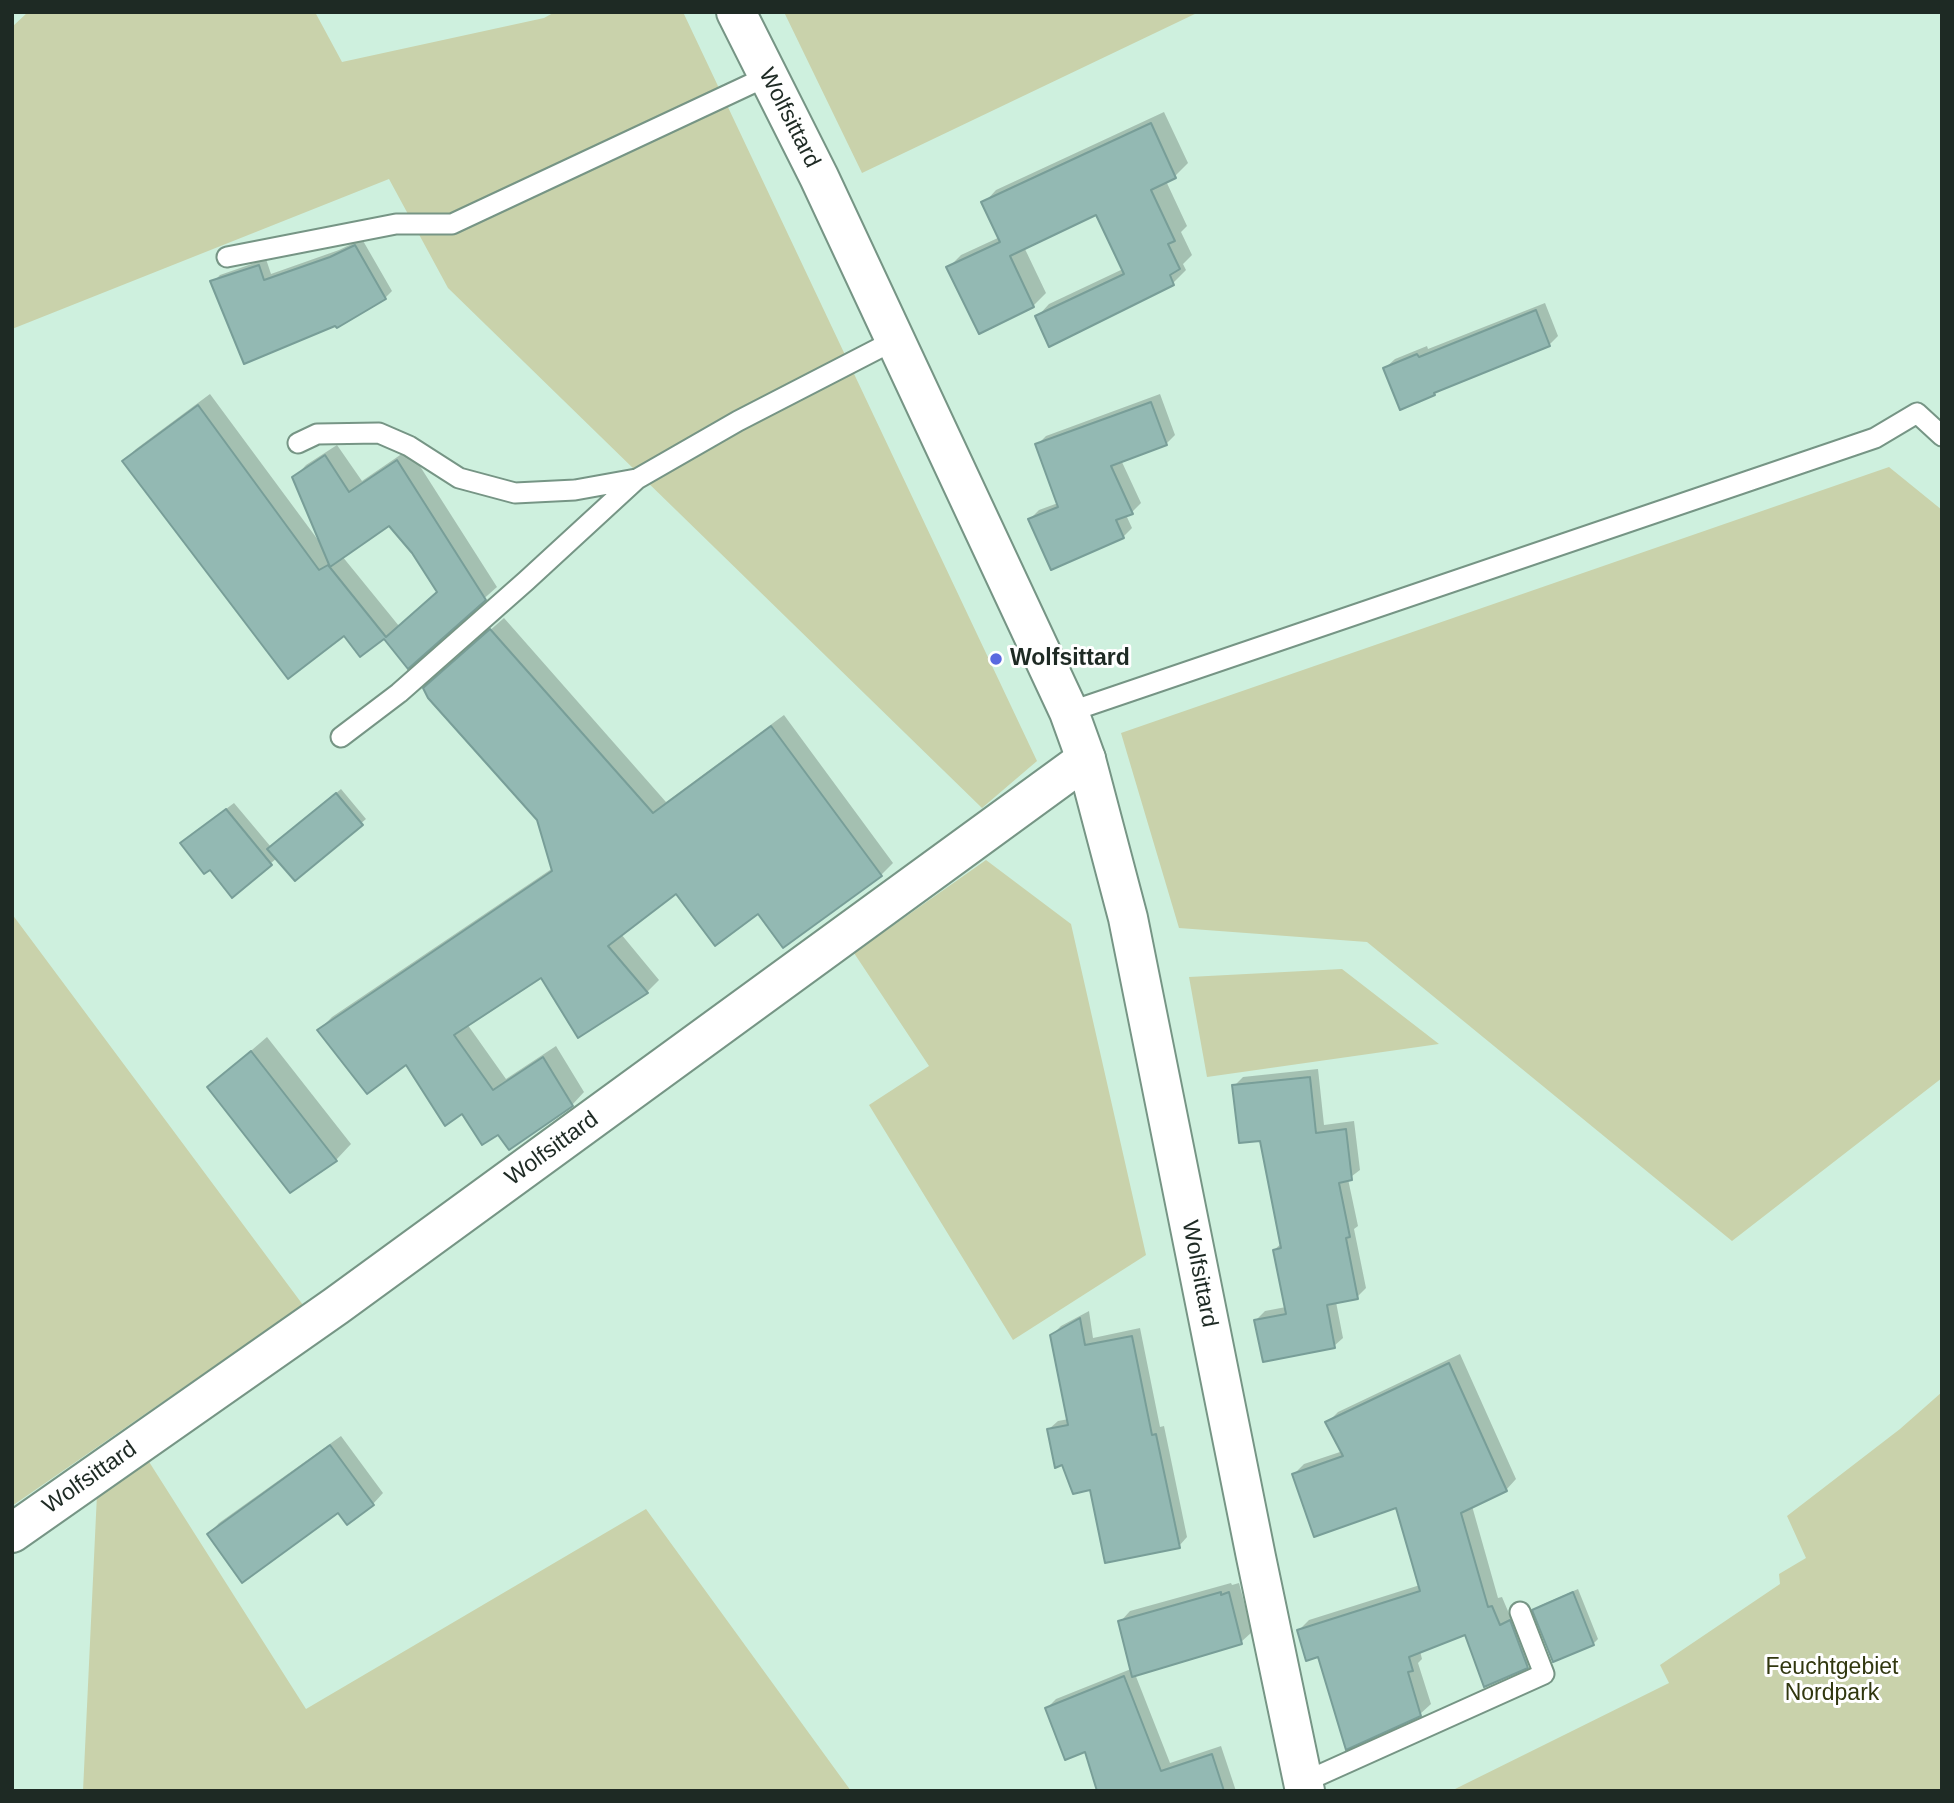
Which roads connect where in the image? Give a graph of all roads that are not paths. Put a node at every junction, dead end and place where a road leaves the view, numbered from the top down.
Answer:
1 (736, 12) edge
2 (768, 76) junction
3 (227, 257) dead end
4 (895, 340) junction
5 (1917, 413) junction
6 (1942, 415) edge
7 (1942, 436) edge
8 (298, 443) dead end
9 (637, 479) junction
10 (1069, 712) junction
11 (341, 737) dead end
12 (1086, 759) junction
13 (12, 1533) edge
14 (1520, 1612) dead end
15 (1304, 1787) edge

1 - 2 street, Wolfsittard
2 - 3 lane
2 - 4 street, Wolfsittard
4 - 9 lane
4 - 10 street, Wolfsittard
5 - 6 lane
5 - 7 lane
5 - 10 lane
8 - 9 lane
9 - 11 lane
10 - 12 street, Wolfsittard
12 - 13 street, Wolfsittard
12 - 15 street, Wolfsittard
14 - 15 lane

